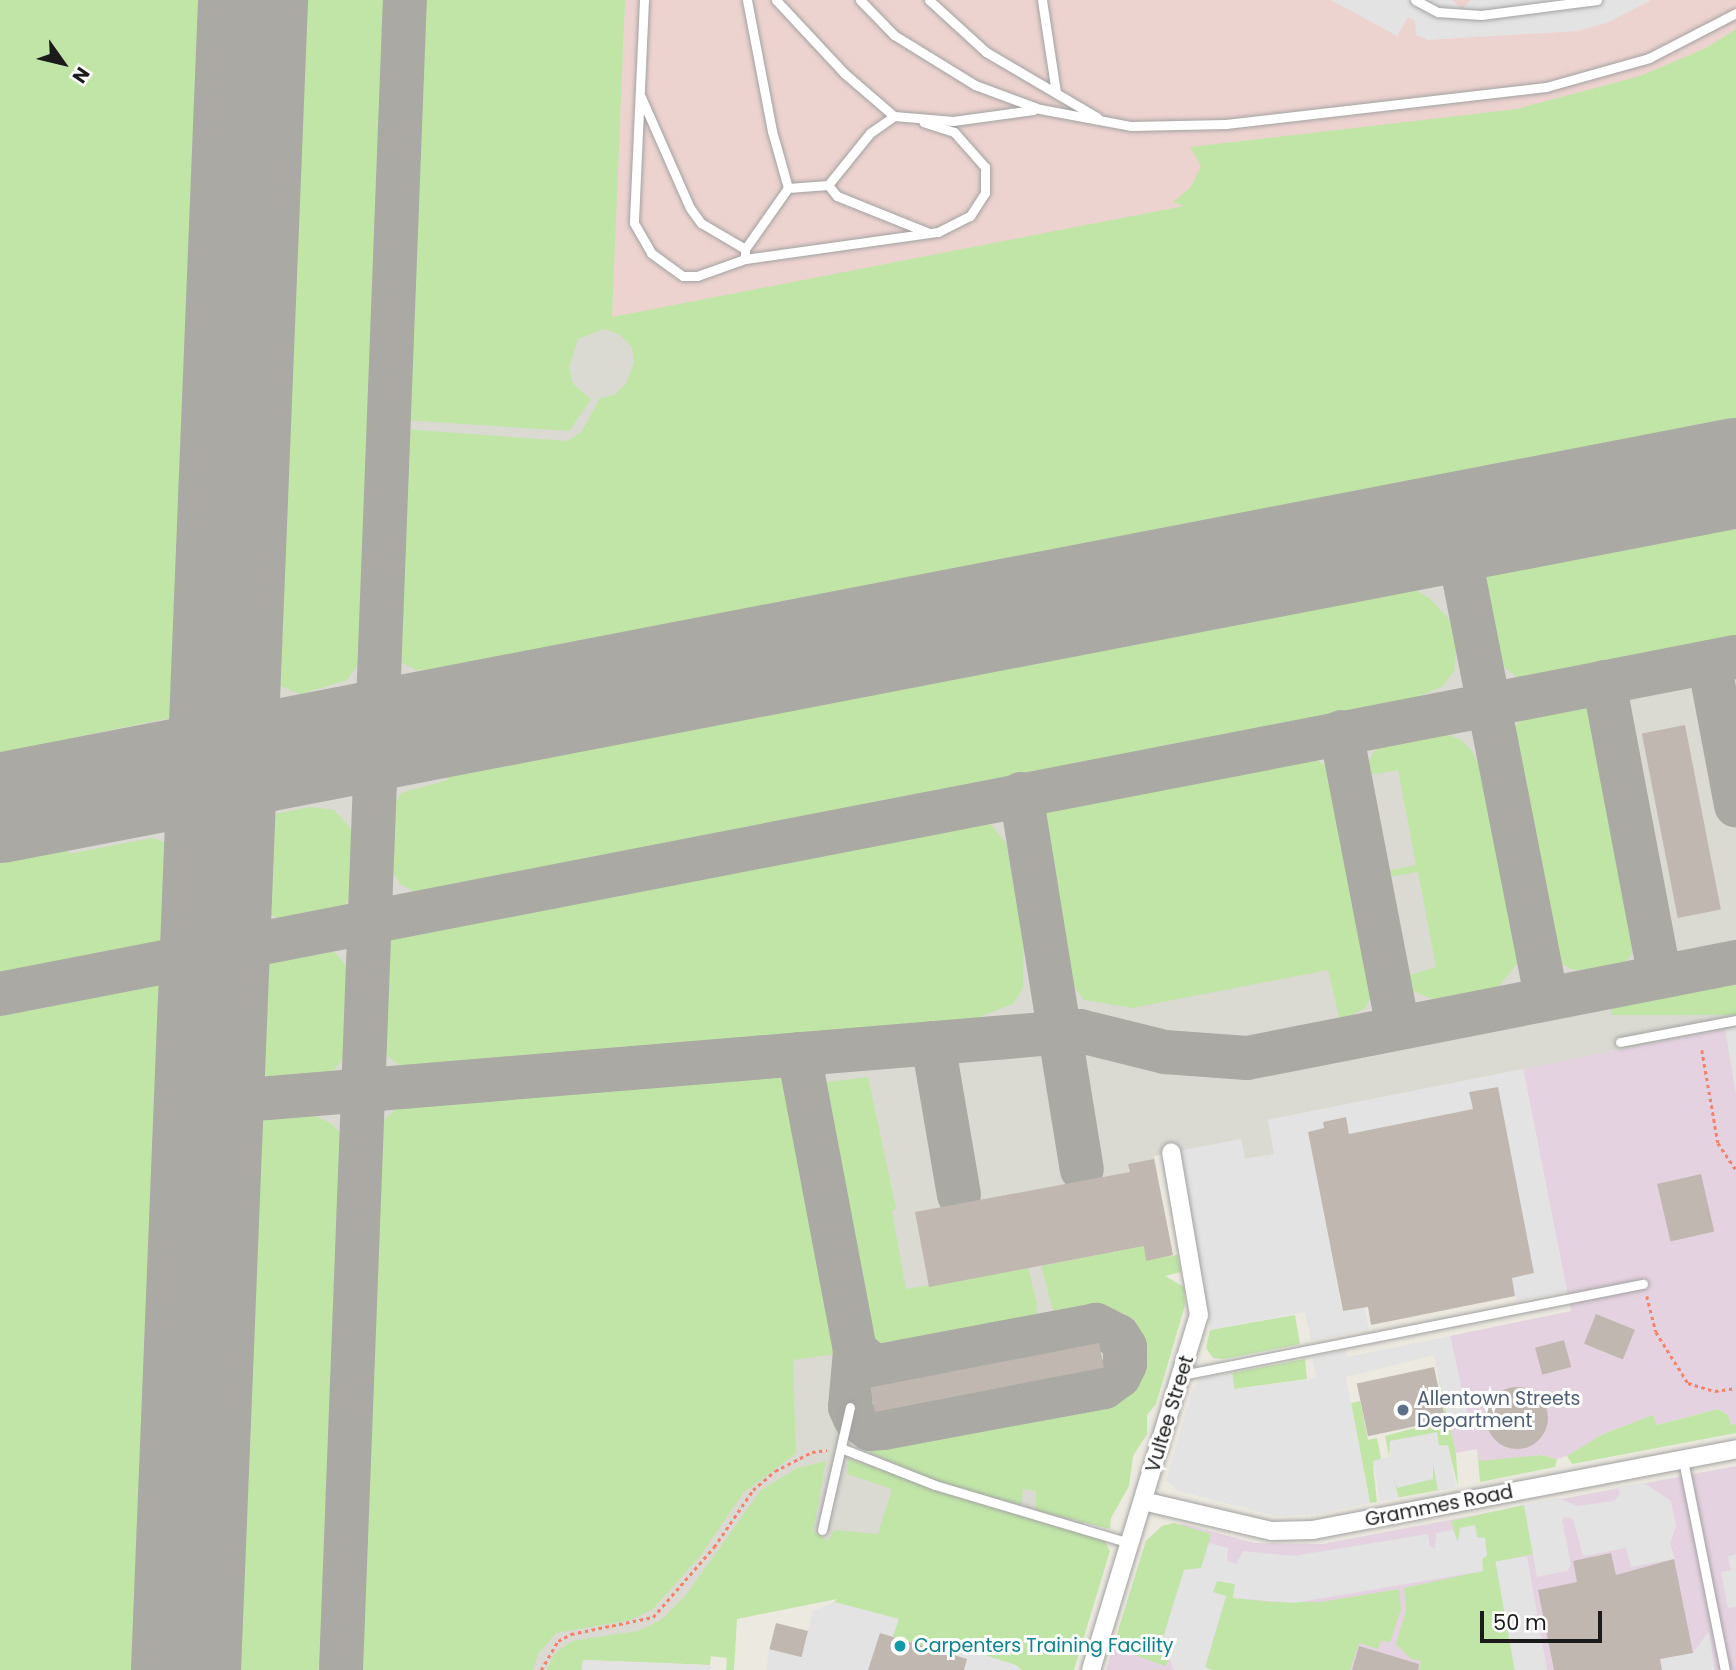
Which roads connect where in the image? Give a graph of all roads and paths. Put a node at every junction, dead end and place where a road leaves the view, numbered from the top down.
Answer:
1 (644, 0) edge
2 (747, 0) edge
3 (776, 0) edge
4 (860, 0) edge
5 (929, 0) edge
6 (1042, 0) edge
7 (1415, 0) edge
8 (1597, 0) edge
9 (1736, 13) edge
10 (639, 91) junction
11 (1056, 93) junction
12 (1040, 109) junction
13 (894, 116) junction
14 (924, 121) junction
15 (1105, 121) junction
16 (828, 185) junction
17 (788, 188) junction
18 (931, 233) junction
19 (745, 254) junction
20 (1736, 1020) edge
21 (1620, 1042) dead end
22 (1702, 1050) dead end
23 (1171, 1152) dead end
24 (1736, 1170) edge
25 (1643, 1284) joint
26 (1182, 1375) junction
27 (1736, 1388) edge
28 (850, 1407) dead end
29 (841, 1448) junction
30 (1736, 1449) edge
31 (1683, 1460) junction
32 (1143, 1501) junction
33 (822, 1530) dead end
34 (1129, 1544) junction
35 (541, 1670) edge
36 (1091, 1670) edge
37 (1725, 1670) edge

1 - 10 lane
2 - 17 lane
3 - 13 lane
4 - 12 lane
5 - 11 lane
6 - 11 lane
7 - 8 lane
9 - 15 lane
10 - 19 lane
10 - 19 lane
11 - 15 lane
12 - 14 lane
12 - 15 lane
13 - 14 lane
13 - 16 lane
14 - 18 lane
16 - 17 lane
16 - 18 lane
17 - 19 lane
18 - 19 lane
20 - 21 lane
22 - 24 path
23 - 26 street, Vultee Street
25 - 26 lane
25 - 27 path
26 - 32 street, Vultee Street
28 - 29 lane
29 - 33 lane
29 - 34 lane
29 - 35 path
30 - 31 street, Grammes Road
31 - 32 street, Grammes Road
31 - 37 lane
32 - 34 street, Vultee Street
34 - 36 street, Vultee Street

